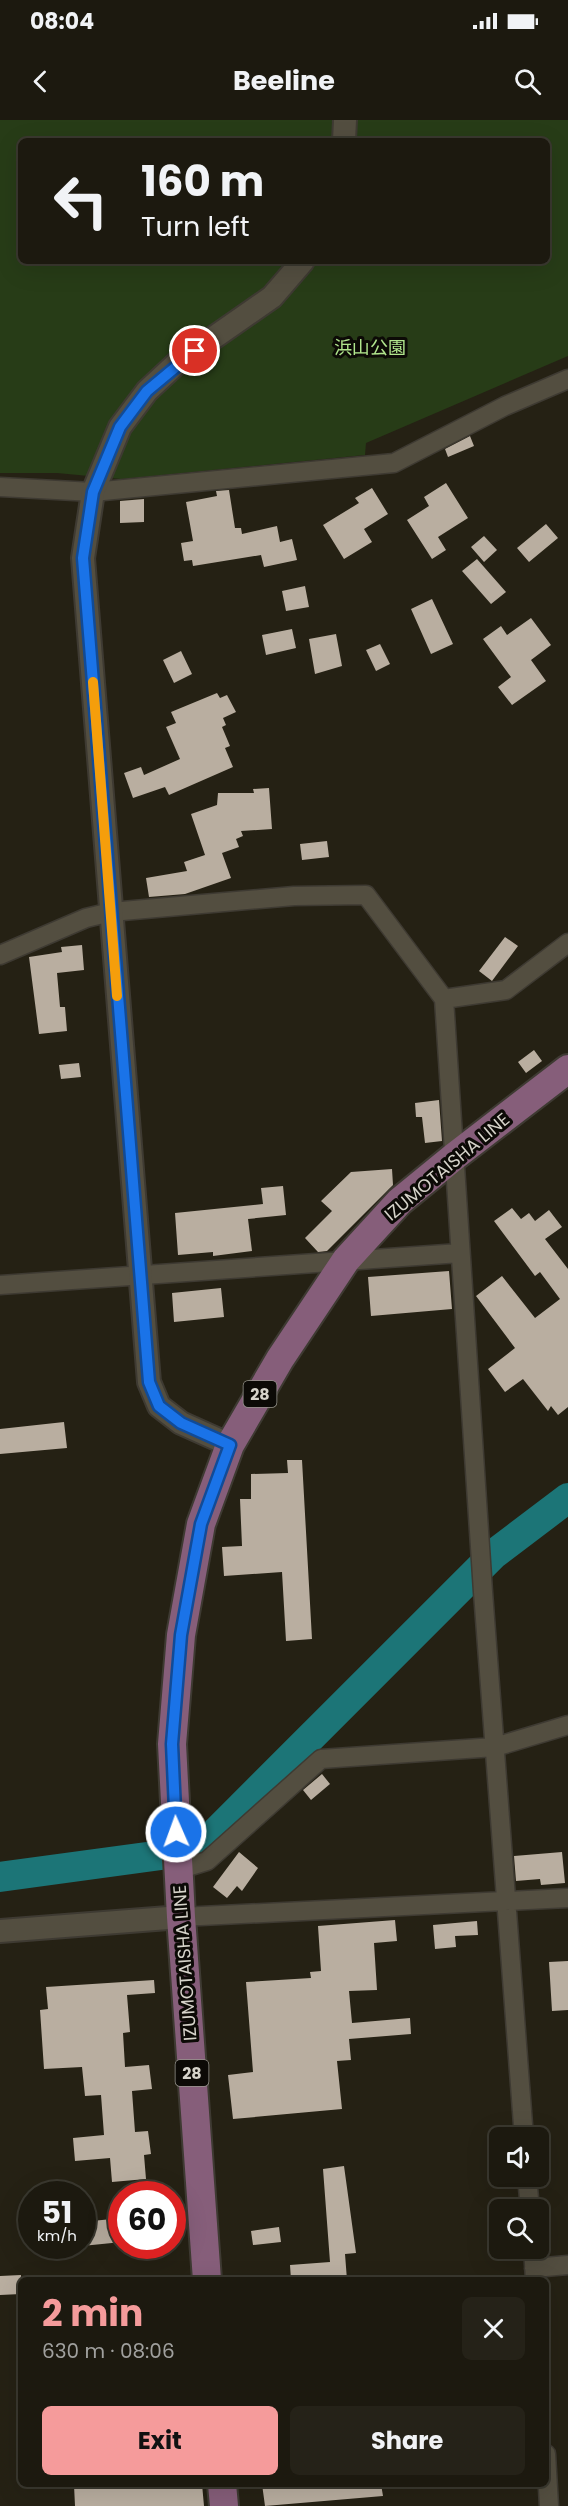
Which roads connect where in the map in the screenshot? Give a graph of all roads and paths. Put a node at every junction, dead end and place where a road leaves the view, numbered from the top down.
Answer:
1 (345, 120) edge
2 (344, 138) edge
3 (300, 264) edge
4 (568, 379) edge
5 (0, 487) edge
6 (93, 492) junction
7 (111, 912) junction
8 (568, 943) edge
9 (0, 955) edge
10 (444, 999) junction
11 (568, 1069) edge
12 (454, 1156) junction
13 (460, 1253) junction
14 (346, 1260) junction
15 (139, 1276) junction
16 (0, 1285) edge
17 (230, 1445) junction
18 (568, 1725) edge
19 (495, 1747) junction
20 (178, 1868) junction
21 (568, 1898) edge
22 (507, 1902) junction
23 (181, 1917) junction
24 (0, 1931) edge
25 (523, 2127) edge
26 (533, 2259) edge
27 (568, 2265) edge
28 (534, 2274) edge
29 (207, 2277) edge
30 (222, 2487) edge
31 (548, 2487) edge
32 (224, 2506) edge
33 (549, 2506) edge

1 - 2 street
3 - 6 street
4 - 6 street
5 - 6 street
6 - 7 street
7 - 9 street
7 - 10 street
7 - 15 street
8 - 10 street
10 - 12 street
11 - 12 main road, IZUMOTAISHA LINE / 28
12 - 13 street
12 - 14 main road, IZUMOTAISHA LINE / 28
13 - 14 street
13 - 19 street
14 - 15 street
14 - 17 main road, IZUMOTAISHA LINE / 28
15 - 16 street
15 - 17 street
17 - 20 main road, IZUMOTAISHA LINE / 28
18 - 19 street
19 - 20 street
19 - 22 street
20 - 23 main road, IZUMOTAISHA LINE / 28
21 - 22 street
22 - 23 street
22 - 25 street
23 - 24 street
23 - 29 main road, IZUMOTAISHA LINE / 28
26 - 28 street
27 - 28 street
30 - 32 main road
31 - 33 street

